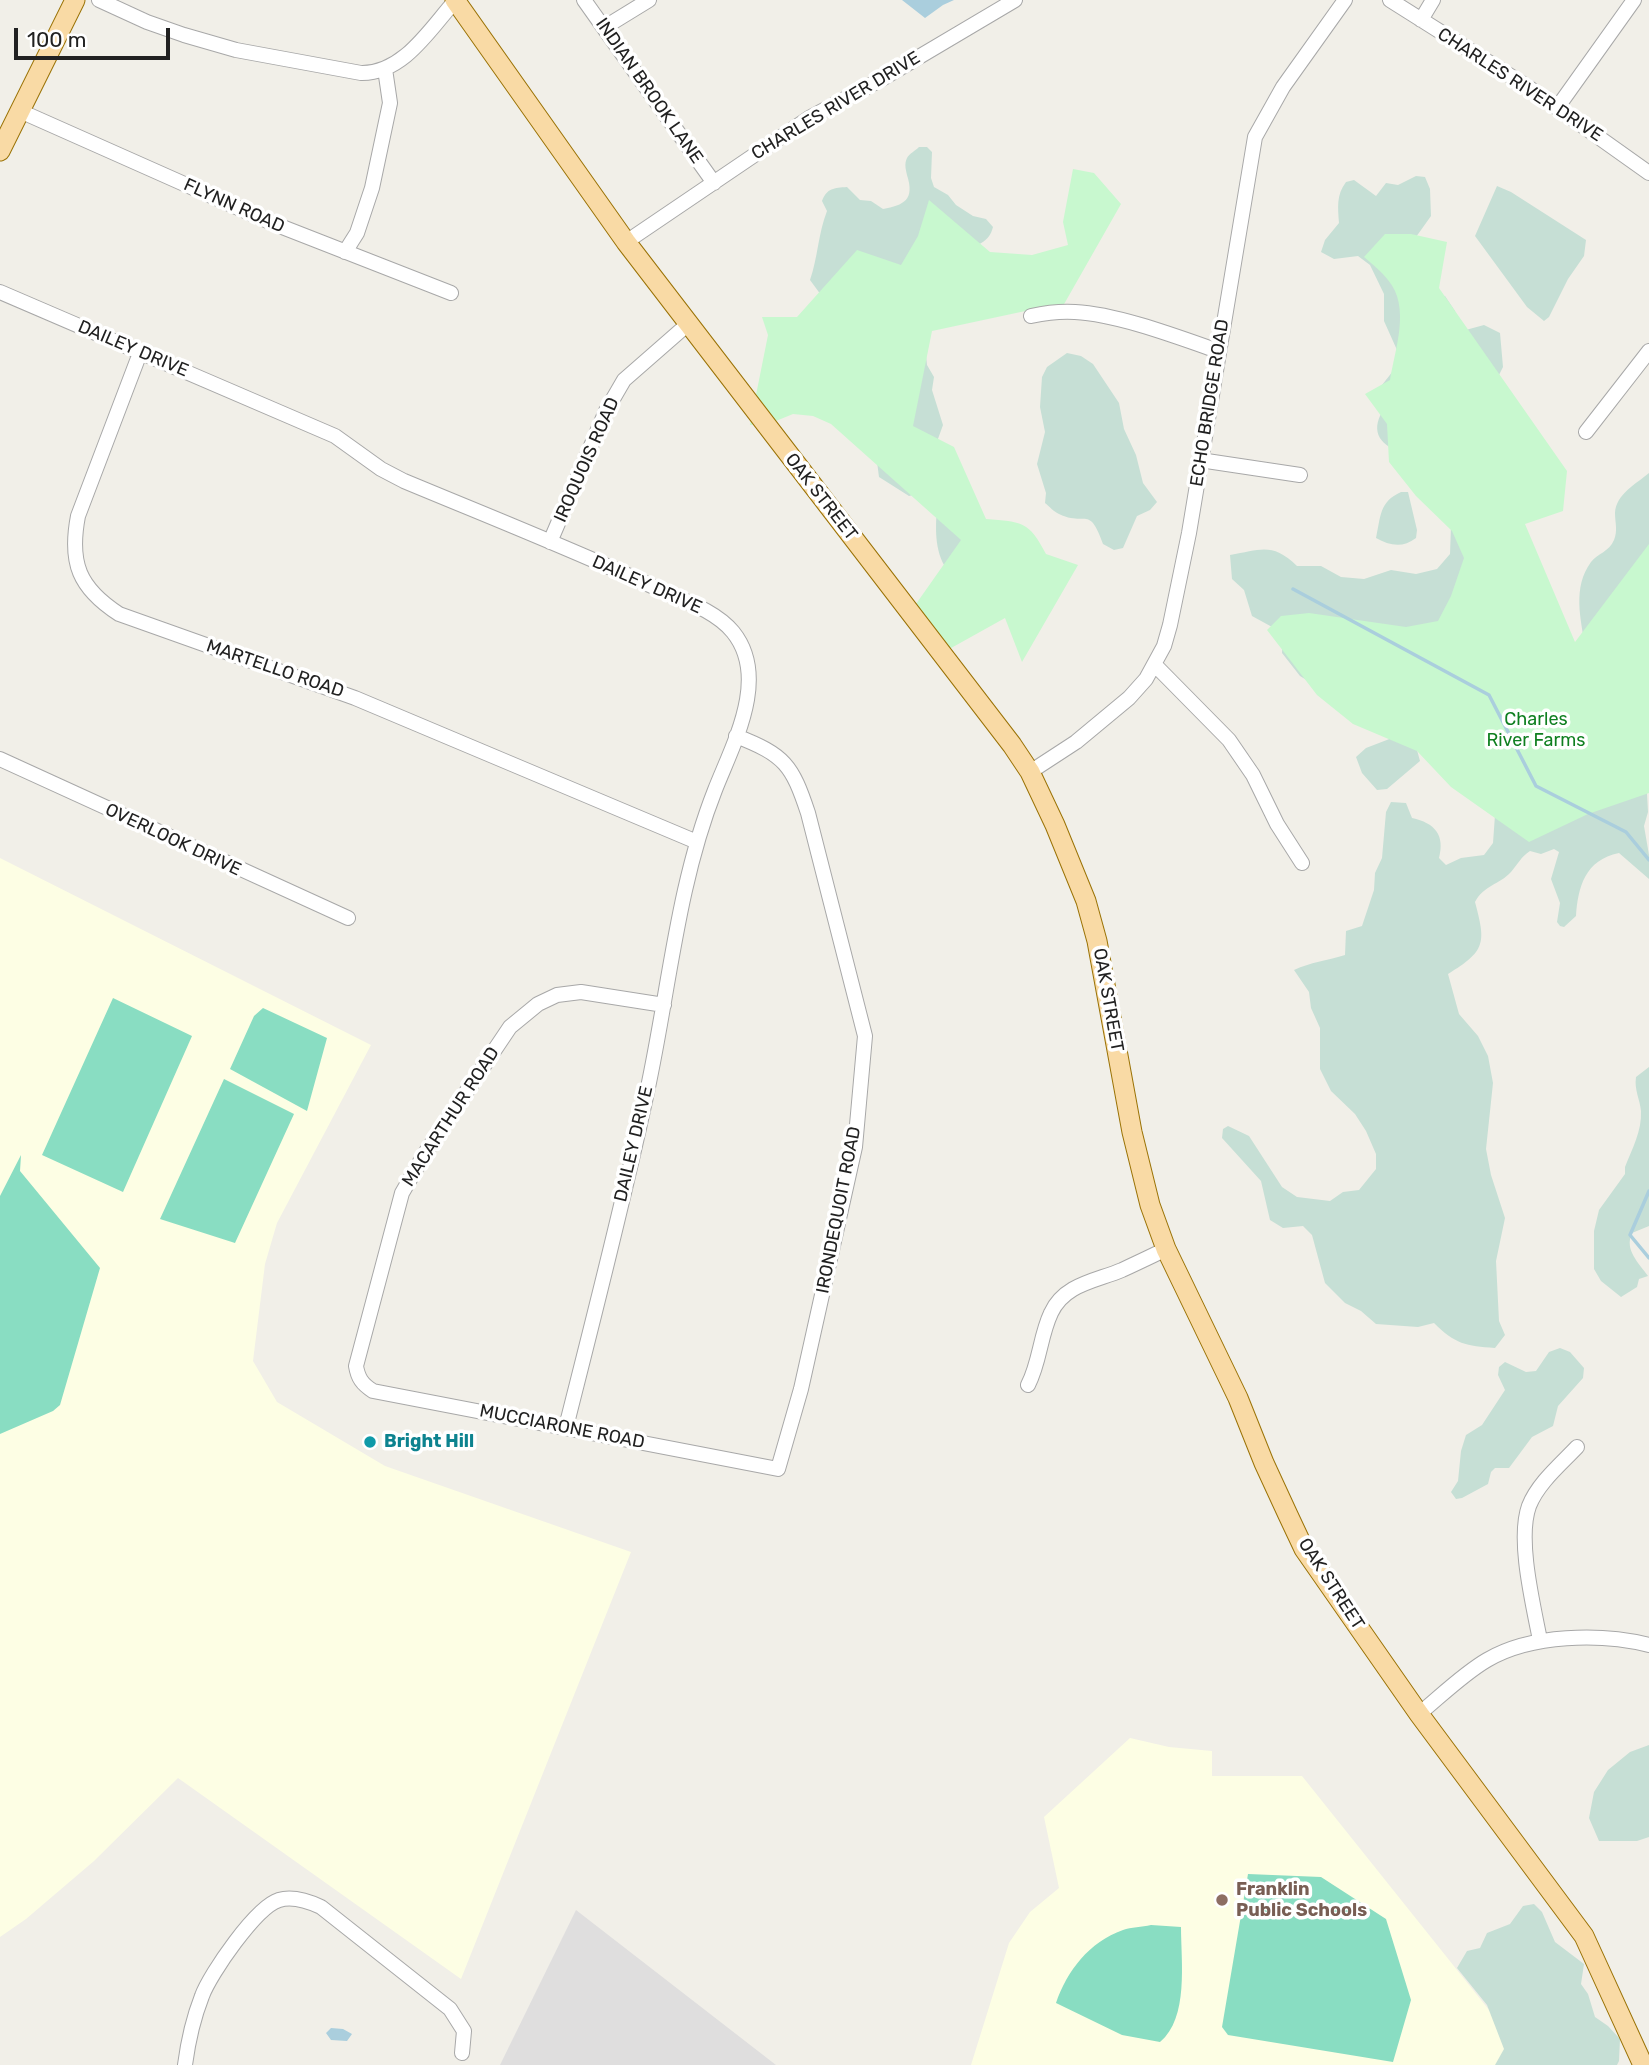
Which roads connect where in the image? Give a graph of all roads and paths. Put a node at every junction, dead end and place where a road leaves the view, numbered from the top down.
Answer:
1 (75, 0) edge
2 (99, 0) edge
3 (455, 0) edge
4 (584, 0) edge
5 (649, 0) edge
6 (1015, 0) edge
7 (1345, 0) edge
8 (1390, 0) edge
9 (1433, 0) edge
10 (1634, 0) edge
11 (1420, 20) junction
12 (604, 27) junction
13 (385, 69) junction
14 (1557, 108) junction
15 (20, 111) junction
16 (0, 151) edge
17 (1649, 173) edge
18 (714, 183) junction
19 (626, 243) junction
20 (345, 252) junction
21 (0, 292) edge
22 (451, 293) dead end
23 (1031, 316) dead end
24 (688, 324) junction
25 (1218, 351) junction
26 (1649, 351) edge
27 (141, 353) junction
28 (1586, 432) dead end
29 (1200, 460) junction
30 (1300, 475) dead end
31 (550, 542) junction
32 (1155, 664) junction
33 (736, 736) junction
34 (0, 759) edge
35 (1030, 772) junction
36 (697, 842) junction
37 (1302, 863) dead end
38 (348, 918) dead end
39 (664, 1005) junction
40 (1166, 1250) junction
41 (357, 1370) joint
42 (1028, 1385) dead end
43 (566, 1427) junction
44 (1577, 1447) dead end
45 (778, 1469) joint
46 (1539, 1640) junction
47 (1649, 1645) edge
48 (1419, 1714) junction
49 (462, 2053) dead end
50 (185, 2065) edge
51 (1643, 2065) edge

1 - 15 main road
2 - 13 street
3 - 13 street
3 - 19 main road, OAK STREET
4 - 12 street, INDIAN BROOK LANE
5 - 12 street
6 - 18 street, CHARLES RIVER DRIVE
7 - 25 street, ECHO BRIDGE ROAD
8 - 11 street, CHARLES RIVER DRIVE
9 - 11 street
10 - 14 street
11 - 14 street, CHARLES RIVER DRIVE
12 - 18 street, INDIAN BROOK LANE
13 - 20 street
14 - 17 street, CHARLES RIVER DRIVE
15 - 16 main road
15 - 20 street, FLYNN ROAD
18 - 19 street, CHARLES RIVER DRIVE
19 - 24 main road, OAK STREET
20 - 22 street, FLYNN ROAD
21 - 27 street, DAILEY DRIVE
23 - 25 street
24 - 31 street, IROQUOIS ROAD
24 - 35 main road, OAK STREET
25 - 29 street, ECHO BRIDGE ROAD
26 - 28 street
27 - 31 street, DAILEY DRIVE
27 - 36 street, MARTELLO ROAD
29 - 30 street
29 - 32 street, ECHO BRIDGE ROAD
31 - 33 street, DAILEY DRIVE
32 - 35 street, ECHO BRIDGE ROAD
32 - 37 street
33 - 36 street, DAILEY DRIVE
33 - 45 street, IRONDEQUOIT ROAD
34 - 38 street, OVERLOOK DRIVE
35 - 40 main road, OAK STREET
36 - 39 street, DAILEY DRIVE
39 - 41 street, MACARTHUR ROAD
39 - 43 street, DAILEY DRIVE
40 - 42 street
40 - 48 main road, OAK STREET
41 - 43 street, MUCCIARONE ROAD
43 - 45 street, MUCCIARONE ROAD
44 - 46 street
46 - 47 street
46 - 48 street
48 - 51 main road, OAK STREET
49 - 50 street

